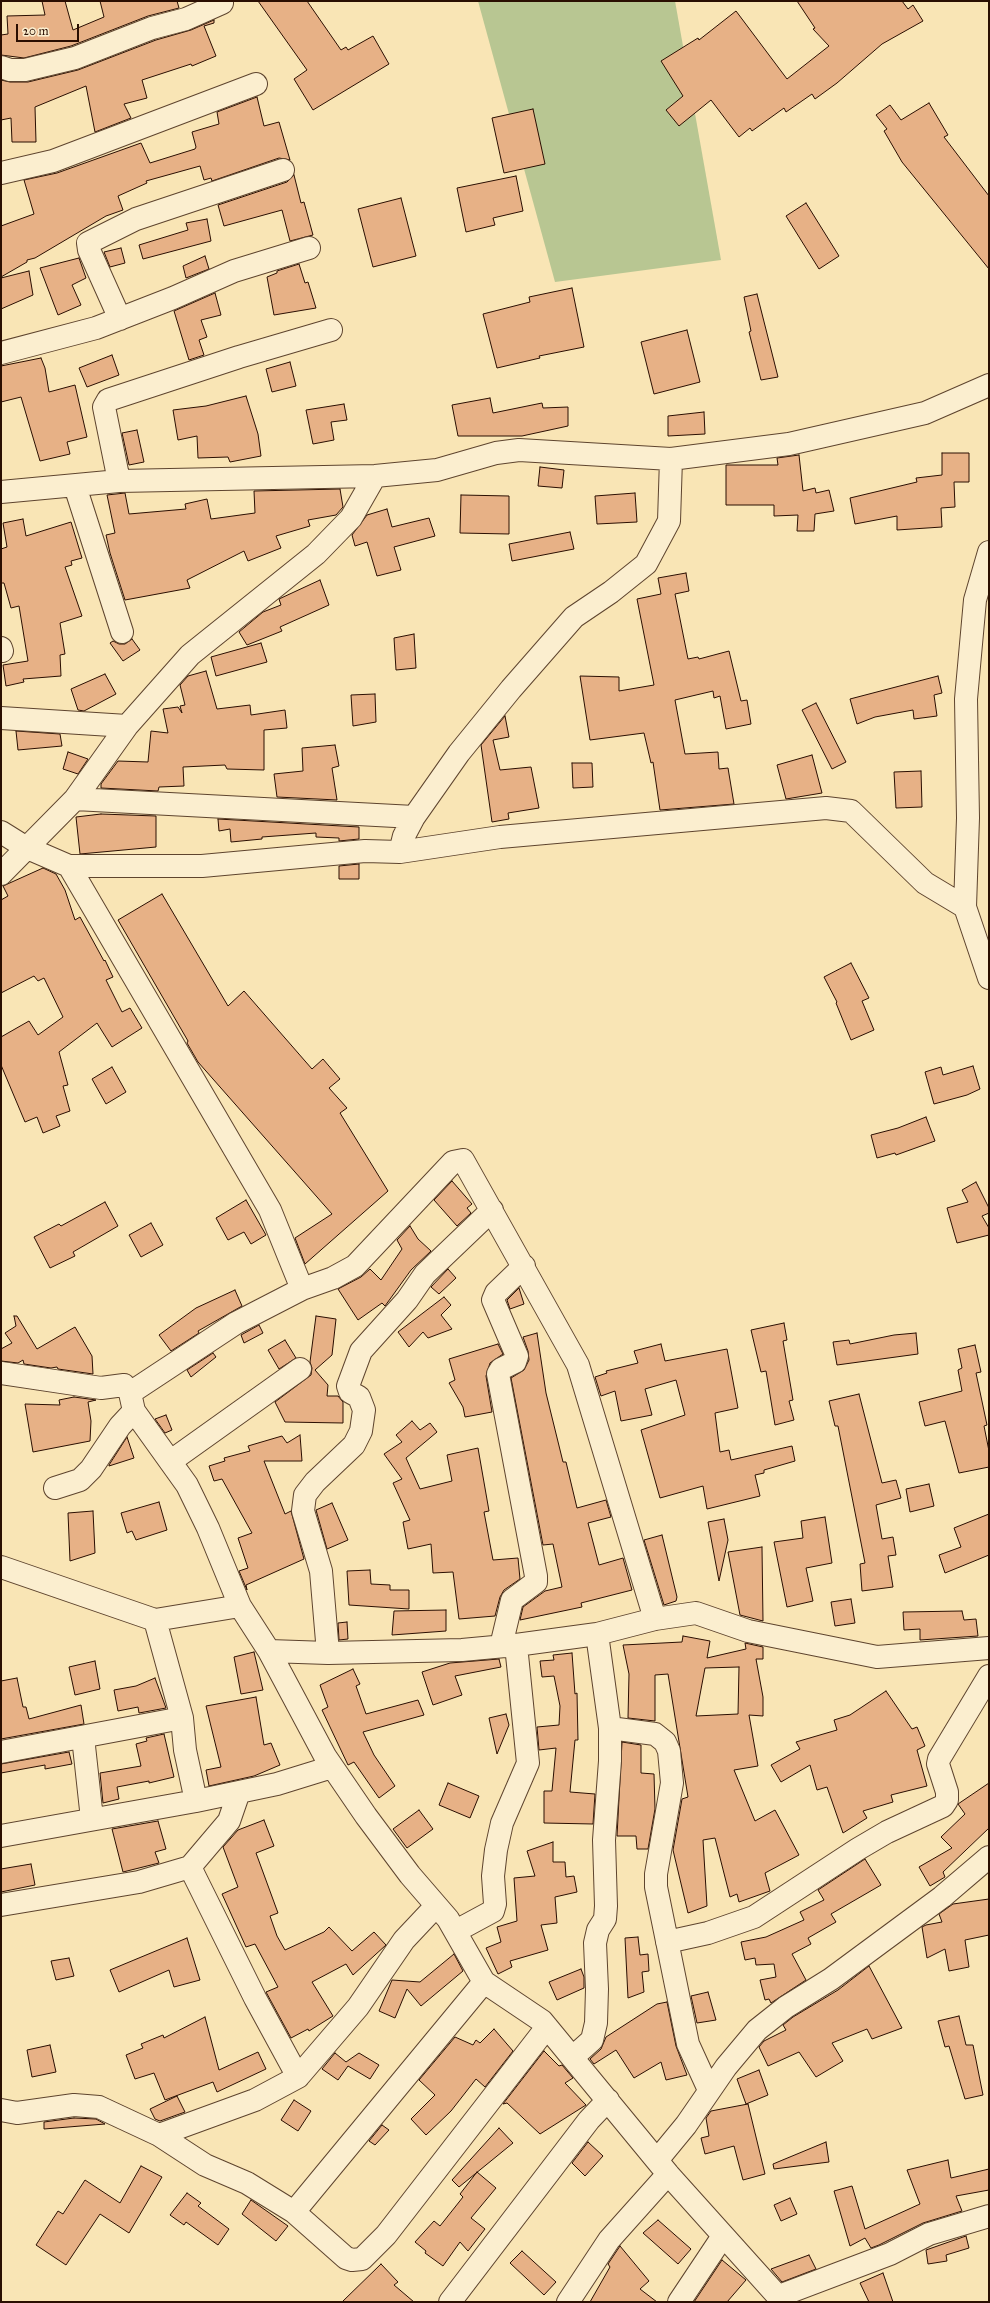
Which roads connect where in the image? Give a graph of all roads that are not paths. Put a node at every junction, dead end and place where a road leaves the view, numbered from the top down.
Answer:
1 (222, 3) dead end
2 (1, 67) edge
3 (256, 84) dead end
4 (283, 170) dead end
5 (1, 173) edge
6 (309, 248) dead end
7 (120, 319) junction
8 (331, 330) dead end
9 (1, 353) edge
10 (989, 385) edge
11 (671, 459) junction
12 (374, 476) junction
13 (119, 481) junction
14 (75, 486) junction
15 (1, 492) edge
16 (989, 552) edge
17 (122, 632) dead end
18 (1, 718) edge
19 (127, 726) junction
20 (75, 799) junction
21 (414, 817) junction
22 (1, 832) edge
23 (25, 847) junction
24 (400, 852) junction
25 (69, 866) junction
26 (1, 874) edge
27 (965, 907) junction
28 (989, 978) edge
29 (492, 1210) junction
30 (524, 1266) junction
31 (302, 1289) junction
32 (300, 1369) dead end
33 (1, 1373) edge
34 (132, 1402) junction
35 (171, 1461) junction
36 (55, 1488) dead end
37 (1, 1567) edge
38 (240, 1606) junction
39 (655, 1619) junction
40 (155, 1620) junction
41 (597, 1634) junction
42 (508, 1645) junction
43 (989, 1648) edge
44 (269, 1651) junction
45 (328, 1653) junction
46 (989, 1676) edge
47 (182, 1718) junction
48 (610, 1728) junction
49 (83, 1737) junction
50 (1, 1752) edge
51 (332, 1767) junction
52 (239, 1792) junction
53 (196, 1801) junction
54 (92, 1819) junction
55 (1, 1836) edge
56 (989, 1857) edge
57 (190, 1868) junction
58 (1, 1905) edge
59 (436, 1906) junction
60 (456, 1932) junction
61 (667, 1942) junction
62 (484, 1982) junction
63 (547, 2027) junction
64 (573, 2057) junction
65 (298, 2077) junction
66 (709, 2090) junction
67 (608, 2100) junction
68 (1, 2110) edge
69 (159, 2135) junction
70 (663, 2166) junction
71 (294, 2212) junction
72 (989, 2216) edge
73 (723, 2236) junction
74 (781, 2299) edge
75 (450, 2302) edge
76 (568, 2302) edge
77 (679, 2302) edge

1 - 2 street
3 - 5 street
4 - 7 street
6 - 7 street
7 - 9 street
8 - 13 street
10 - 11 street
11 - 12 street
11 - 21 street
12 - 13 street
12 - 19 street
13 - 14 street
14 - 15 street
14 - 17 street
16 - 27 street
18 - 19 street
19 - 20 street
20 - 21 street
20 - 23 street
21 - 24 street
22 - 23 street
23 - 25 street
23 - 26 street
24 - 25 street
24 - 27 street
25 - 31 street
27 - 28 street
29 - 30 street
29 - 31 street
29 - 45 street
30 - 39 street
30 - 42 street
31 - 34 street
32 - 35 street
33 - 34 street
34 - 35 street
34 - 36 street
35 - 38 street
37 - 40 street
38 - 40 street
38 - 44 street
39 - 41 street
39 - 43 street
40 - 47 street
41 - 42 street
41 - 48 street
42 - 45 street
42 - 60 street
44 - 45 street
44 - 51 street
46 - 61 street
47 - 49 street
47 - 53 street
48 - 61 street
48 - 64 street
49 - 50 street
49 - 54 street
51 - 52 street
51 - 59 street
52 - 53 street
52 - 57 street
53 - 54 street
54 - 55 street
56 - 66 street
57 - 58 street
57 - 65 street
59 - 60 street
59 - 65 street
60 - 62 street
61 - 66 street
62 - 63 street
62 - 71 street
63 - 64 street
63 - 71 street
64 - 67 street
65 - 69 street
66 - 70 street
67 - 70 street
67 - 75 street
68 - 69 street
69 - 71 street
70 - 73 street
70 - 76 street
72 - 74 street
73 - 74 street
73 - 77 street

